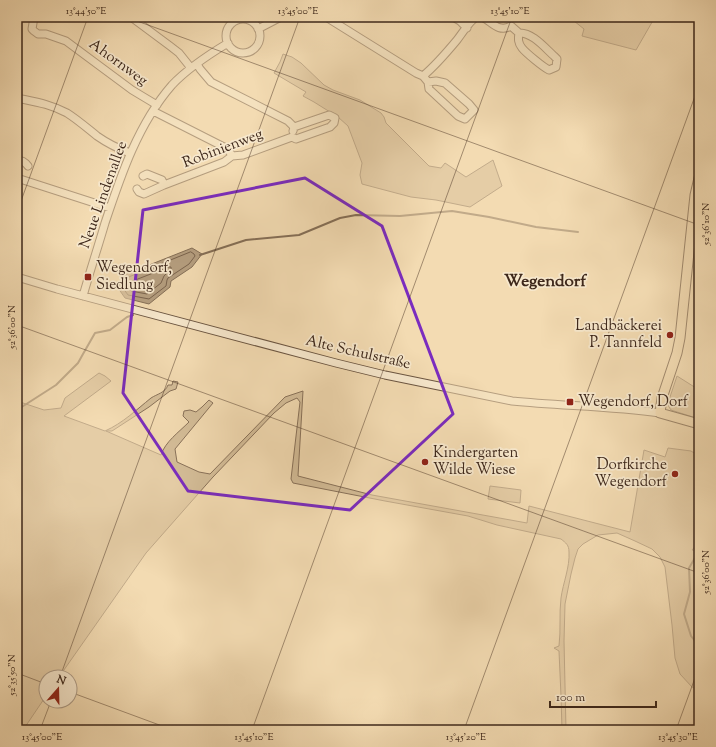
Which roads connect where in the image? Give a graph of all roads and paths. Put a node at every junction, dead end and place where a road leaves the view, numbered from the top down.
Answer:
1 (34, 17) edge
2 (131, 17) edge
3 (281, 17) edge
4 (326, 17) edge
5 (452, 17) edge
6 (467, 28) junction
7 (258, 29) junction
8 (519, 33) junction
9 (228, 43) junction
10 (194, 66) junction
11 (423, 76) junction
12 (428, 82) junction
13 (17, 98) edge
14 (155, 108) junction
15 (294, 128) junction
16 (292, 137) junction
17 (130, 153) junction
18 (232, 156) junction
19 (17, 160) edge
20 (28, 166) dead end
21 (143, 176) dead end
22 (17, 178) edge
23 (699, 178) edge
24 (164, 185) junction
25 (137, 189) dead end
26 (110, 208) junction
27 (17, 277) edge
28 (83, 296) junction
29 (660, 413) junction
30 (699, 424) edge

1 - 14 street, Ahornweg
2 - 10 street, Robinienweg
3 - 7 street
4 - 11 street
5 - 6 street
6 - 8 street
6 - 11 street
7 - 9 street
7 - 9 street
8 - 8 street
9 - 10 street, Neue Lindenallee
10 - 14 street, Neue Lindenallee
10 - 15 street, Robinienweg
11 - 12 street
12 - 12 street
13 - 17 street
14 - 17 street, Neue Lindenallee
14 - 18 street
15 - 16 street
15 - 16 street, Robinienweg
16 - 18 street, Robinienweg
17 - 26 street, Neue Lindenallee
18 - 24 street, Robinienweg
19 - 20 street
21 - 24 street
22 - 26 street
23 - 29 main road
24 - 25 street, Robinienweg
26 - 28 street, Neue Lindenallee
27 - 28 street, Alte Schulstraße
28 - 29 street, Alte Schulstraße
29 - 30 main road, Alte Schulstraße

